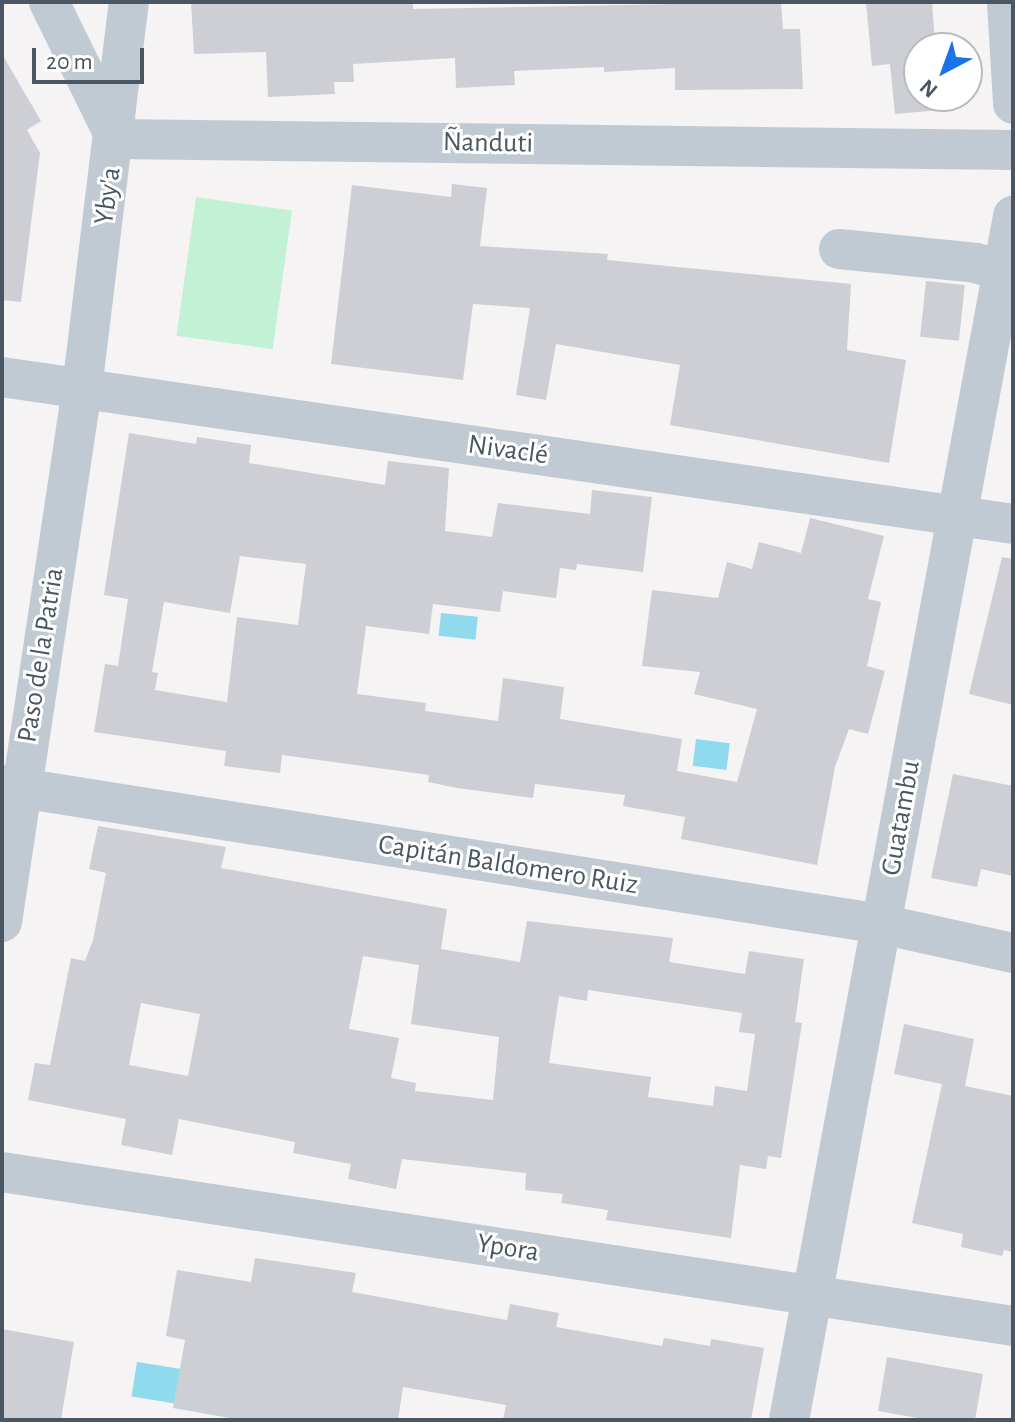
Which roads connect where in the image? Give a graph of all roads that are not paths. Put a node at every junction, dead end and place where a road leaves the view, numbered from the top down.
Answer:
1 (49, 2) edge
2 (129, 2) edge
3 (1007, 2) edge
4 (1013, 104) edge
5 (116, 139) junction
6 (1013, 150) edge
7 (1013, 216) edge
8 (839, 249) dead end
9 (1002, 271) junction
10 (2, 377) edge
11 (82, 389) junction
12 (957, 514) junction
13 (1013, 524) edge
14 (11, 786) edge
15 (2, 922) edge
16 (881, 924) junction
17 (1013, 953) edge
18 (2, 1172) edge
19 (809, 1294) junction
20 (1013, 1326) edge
21 (789, 1420) edge

1 - 5 street
2 - 5 street, Yby'a
3 - 4 street
5 - 6 street, Ñanduti
5 - 11 street, Yby'a
7 - 9 street, Guatambu
8 - 9 street
9 - 12 street, Guatambu
10 - 11 street, Nivaclé
11 - 12 street, Nivaclé
11 - 14 street, Paso de la Patria
12 - 13 street, Nivaclé
12 - 16 street, Guatambu
14 - 15 street, Paso de la Patria
14 - 16 street, Capitán Baldomero Ruiz
16 - 17 street, Capitán Baldomero Ruiz
16 - 19 street, Guatambu
18 - 19 street, Ypora
19 - 20 street, Ypora
19 - 21 street, Guatambu

